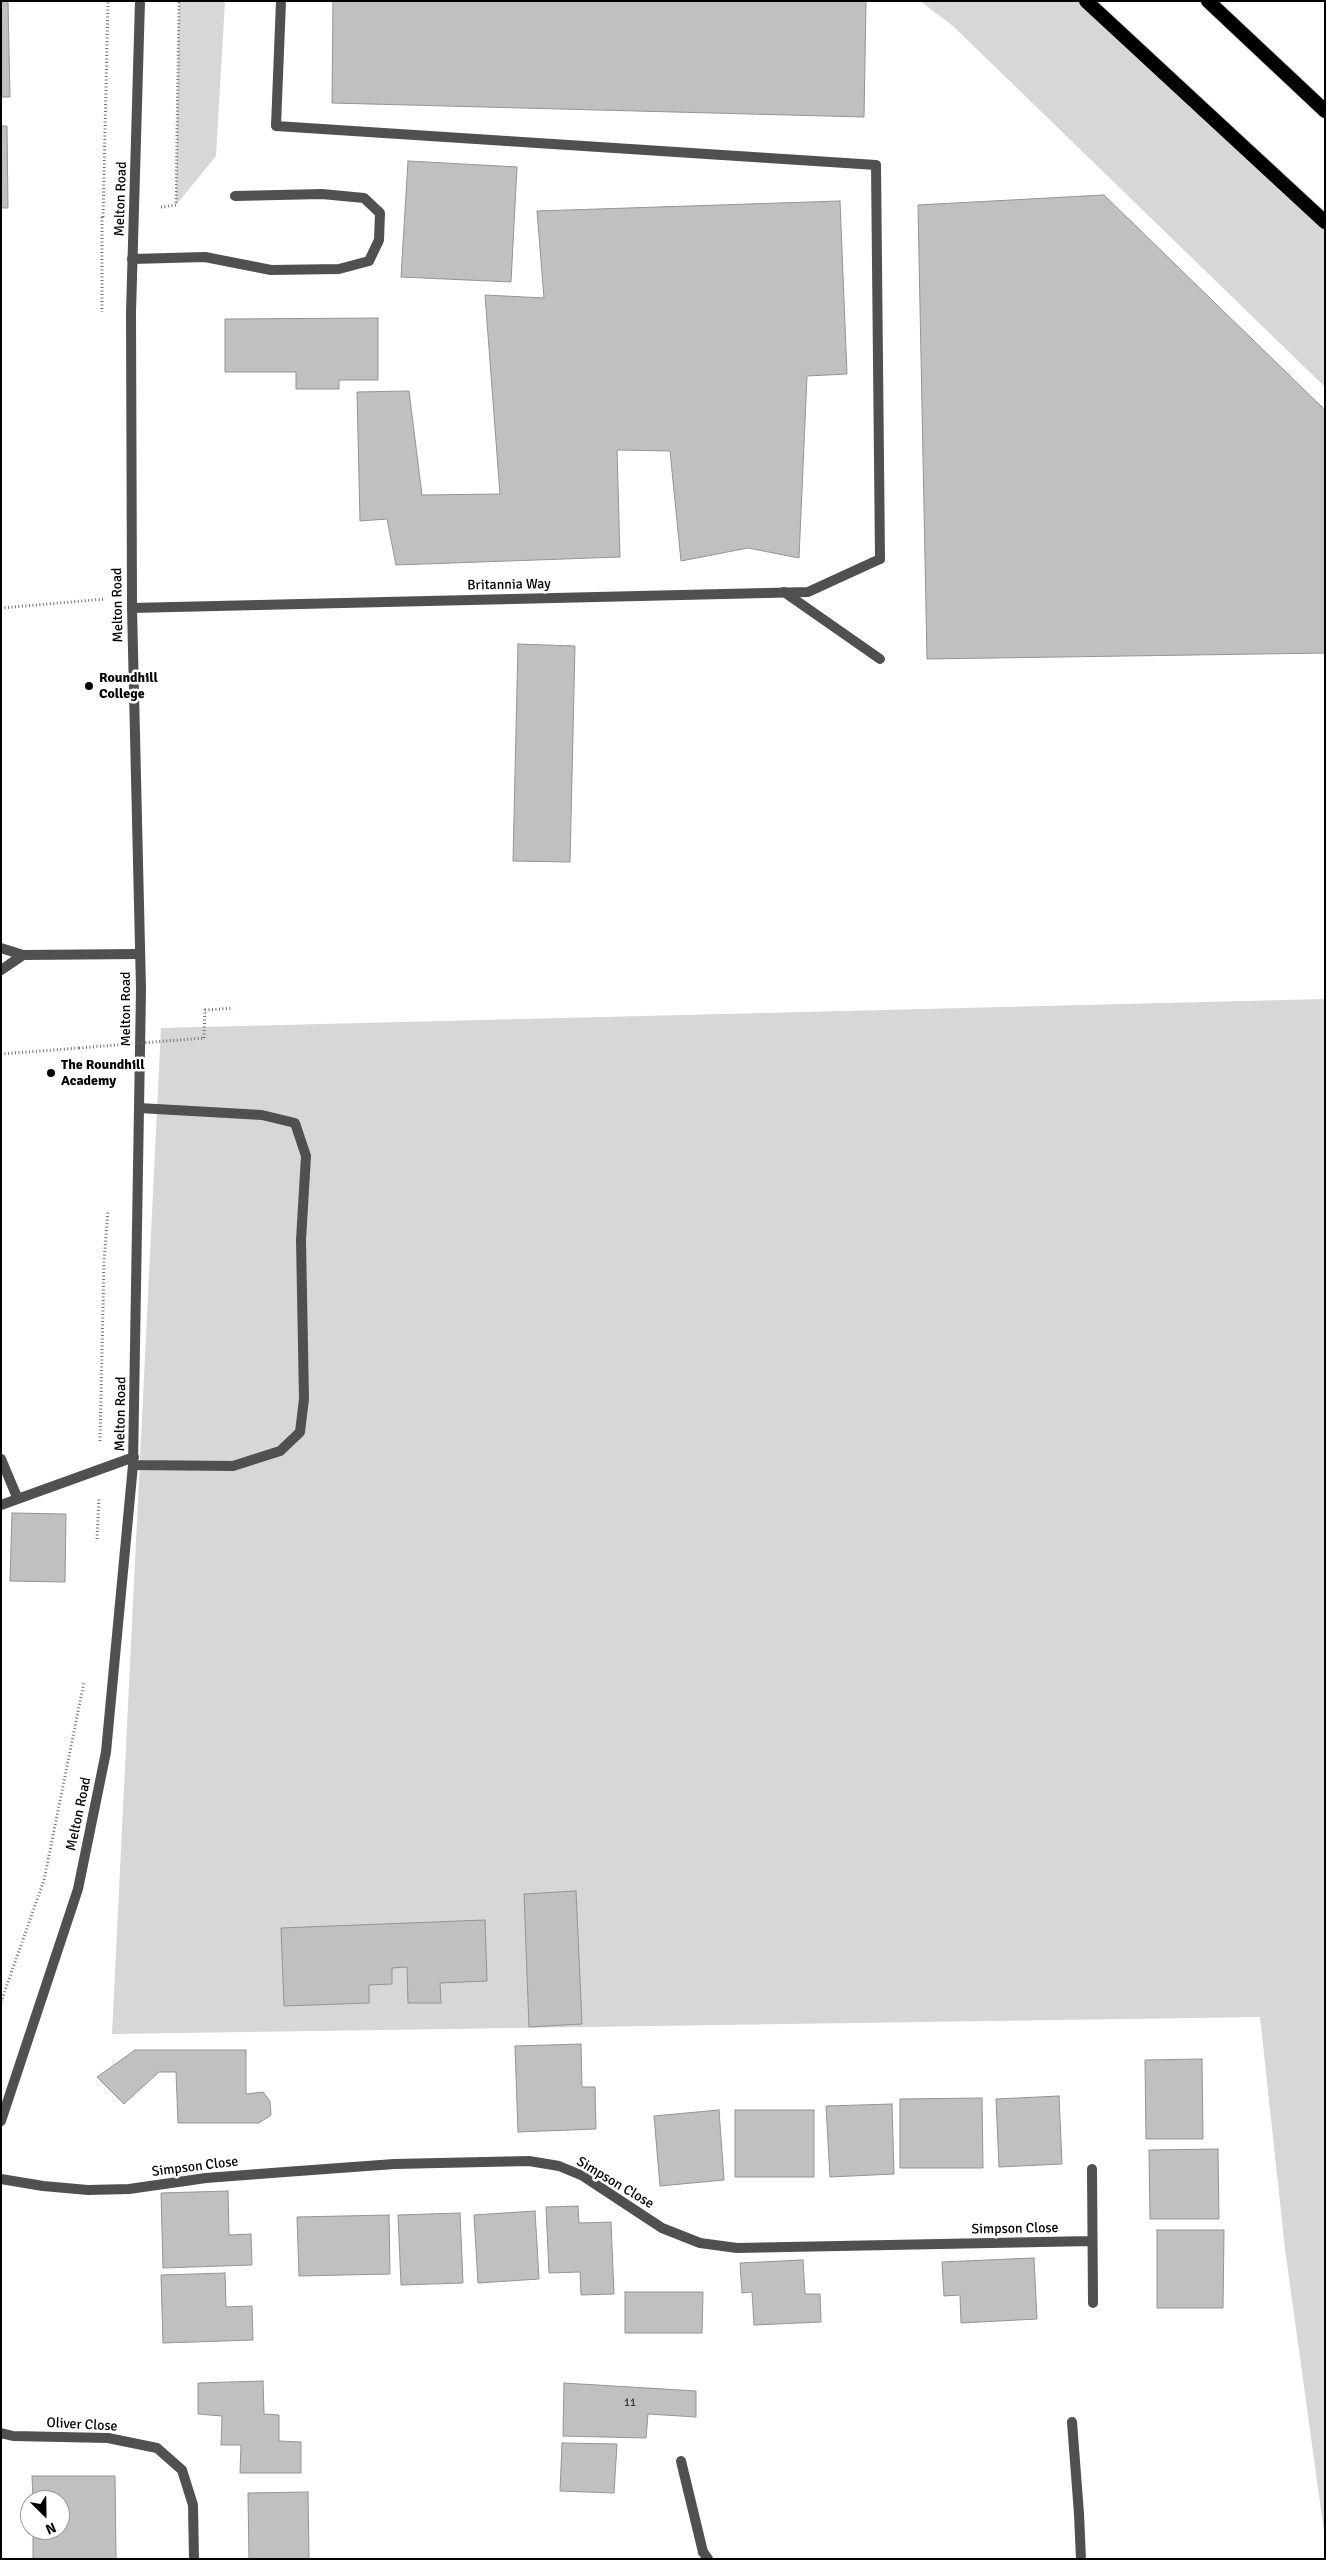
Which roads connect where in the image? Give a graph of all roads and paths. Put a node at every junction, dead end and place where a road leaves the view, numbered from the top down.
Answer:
1 (140, 1) edge
2 (281, 1) edge
3 (1086, 1) edge
4 (1208, 1) edge
5 (1325, 111) edge
6 (235, 196) dead end
7 (102, 217) dead end
8 (1325, 222) edge
9 (132, 259) junction
10 (102, 314) dead end
11 (103, 589) dead end
12 (784, 592) junction
13 (103, 598) junction
14 (1, 608) edge
15 (104, 608) dead end
16 (132, 608) junction
17 (880, 659) dead end
18 (1, 948) edge
19 (139, 954) junction
20 (23, 955) junction
21 (1, 970) edge
22 (233, 1008) dead end
23 (119, 1043) dead end
24 (119, 1052) dead end
25 (1, 1054) edge
26 (139, 1108) junction
27 (109, 1205) dead end
28 (1, 1459) edge
29 (134, 1461) junction
30 (100, 1469) junction
31 (17, 1497) junction
32 (1, 1505) edge
33 (97, 1545) dead end
34 (85, 1676) dead end
35 (1, 2002) edge
36 (1, 2121) edge
37 (1092, 2169) dead end
38 (1, 2178) edge
39 (1092, 2241) junction
40 (1092, 2303) dead end
41 (1072, 2422) dead end
42 (1, 2433) edge
43 (681, 2461) dead end
44 (706, 2555) edge
45 (194, 2559) edge
46 (1081, 2559) edge

1 - 9 street, Melton Road
2 - 12 street, Britannia Way
3 - 8 highway
4 - 5 highway
6 - 9 street
7 - 10 path
9 - 16 street, Melton Road
11 - 13 path
12 - 16 street, Britannia Way
12 - 17 street
13 - 14 path
13 - 15 path
13 - 16 path
16 - 19 street, Melton Road
18 - 20 street
19 - 20 street
19 - 26 street, Melton Road
20 - 21 street
22 - 25 path, bridge
23 - 24 path
26 - 29 street, Melton Road
26 - 29 street
27 - 30 path
28 - 31 street
29 - 30 street
29 - 36 street, Melton Road
30 - 31 street
30 - 33 path
31 - 32 street
34 - 35 path
37 - 39 street
38 - 39 street, Simpson Close
39 - 40 street
41 - 46 street
42 - 45 street, Oliver Close
43 - 44 street

